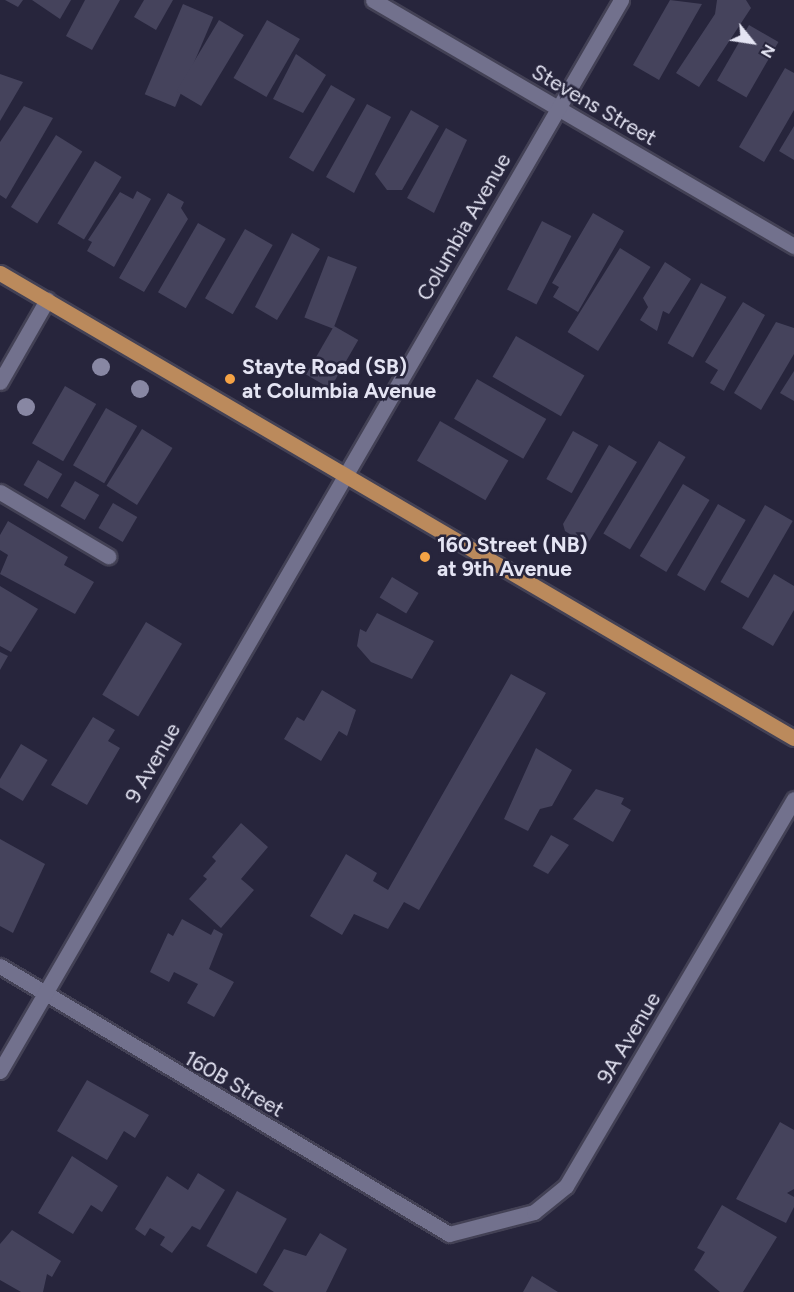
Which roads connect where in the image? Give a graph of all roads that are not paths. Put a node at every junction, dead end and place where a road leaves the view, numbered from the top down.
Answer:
1 (373, 0) edge
2 (621, 0) edge
3 (558, 107) junction
4 (794, 246) edge
5 (0, 273) edge
6 (47, 300) junction
7 (0, 382) edge
8 (343, 476) junction
9 (0, 492) edge
10 (108, 556) dead end
11 (794, 738) edge
12 (794, 799) edge
13 (0, 966) edge
14 (44, 993) junction
15 (0, 1071) edge
16 (449, 1234) joint

1 - 3 street, Stevens Street
2 - 3 street, Columbia Avenue
3 - 4 street, Stevens Street
3 - 8 street, Columbia Avenue
5 - 6 main road
6 - 7 street
6 - 8 main road
8 - 11 main road
8 - 14 street, 9 Avenue
9 - 10 street
12 - 16 street, 9A Avenue
13 - 14 street, 160B Street
14 - 15 street, 9 Avenue
14 - 16 street, 160B Street

